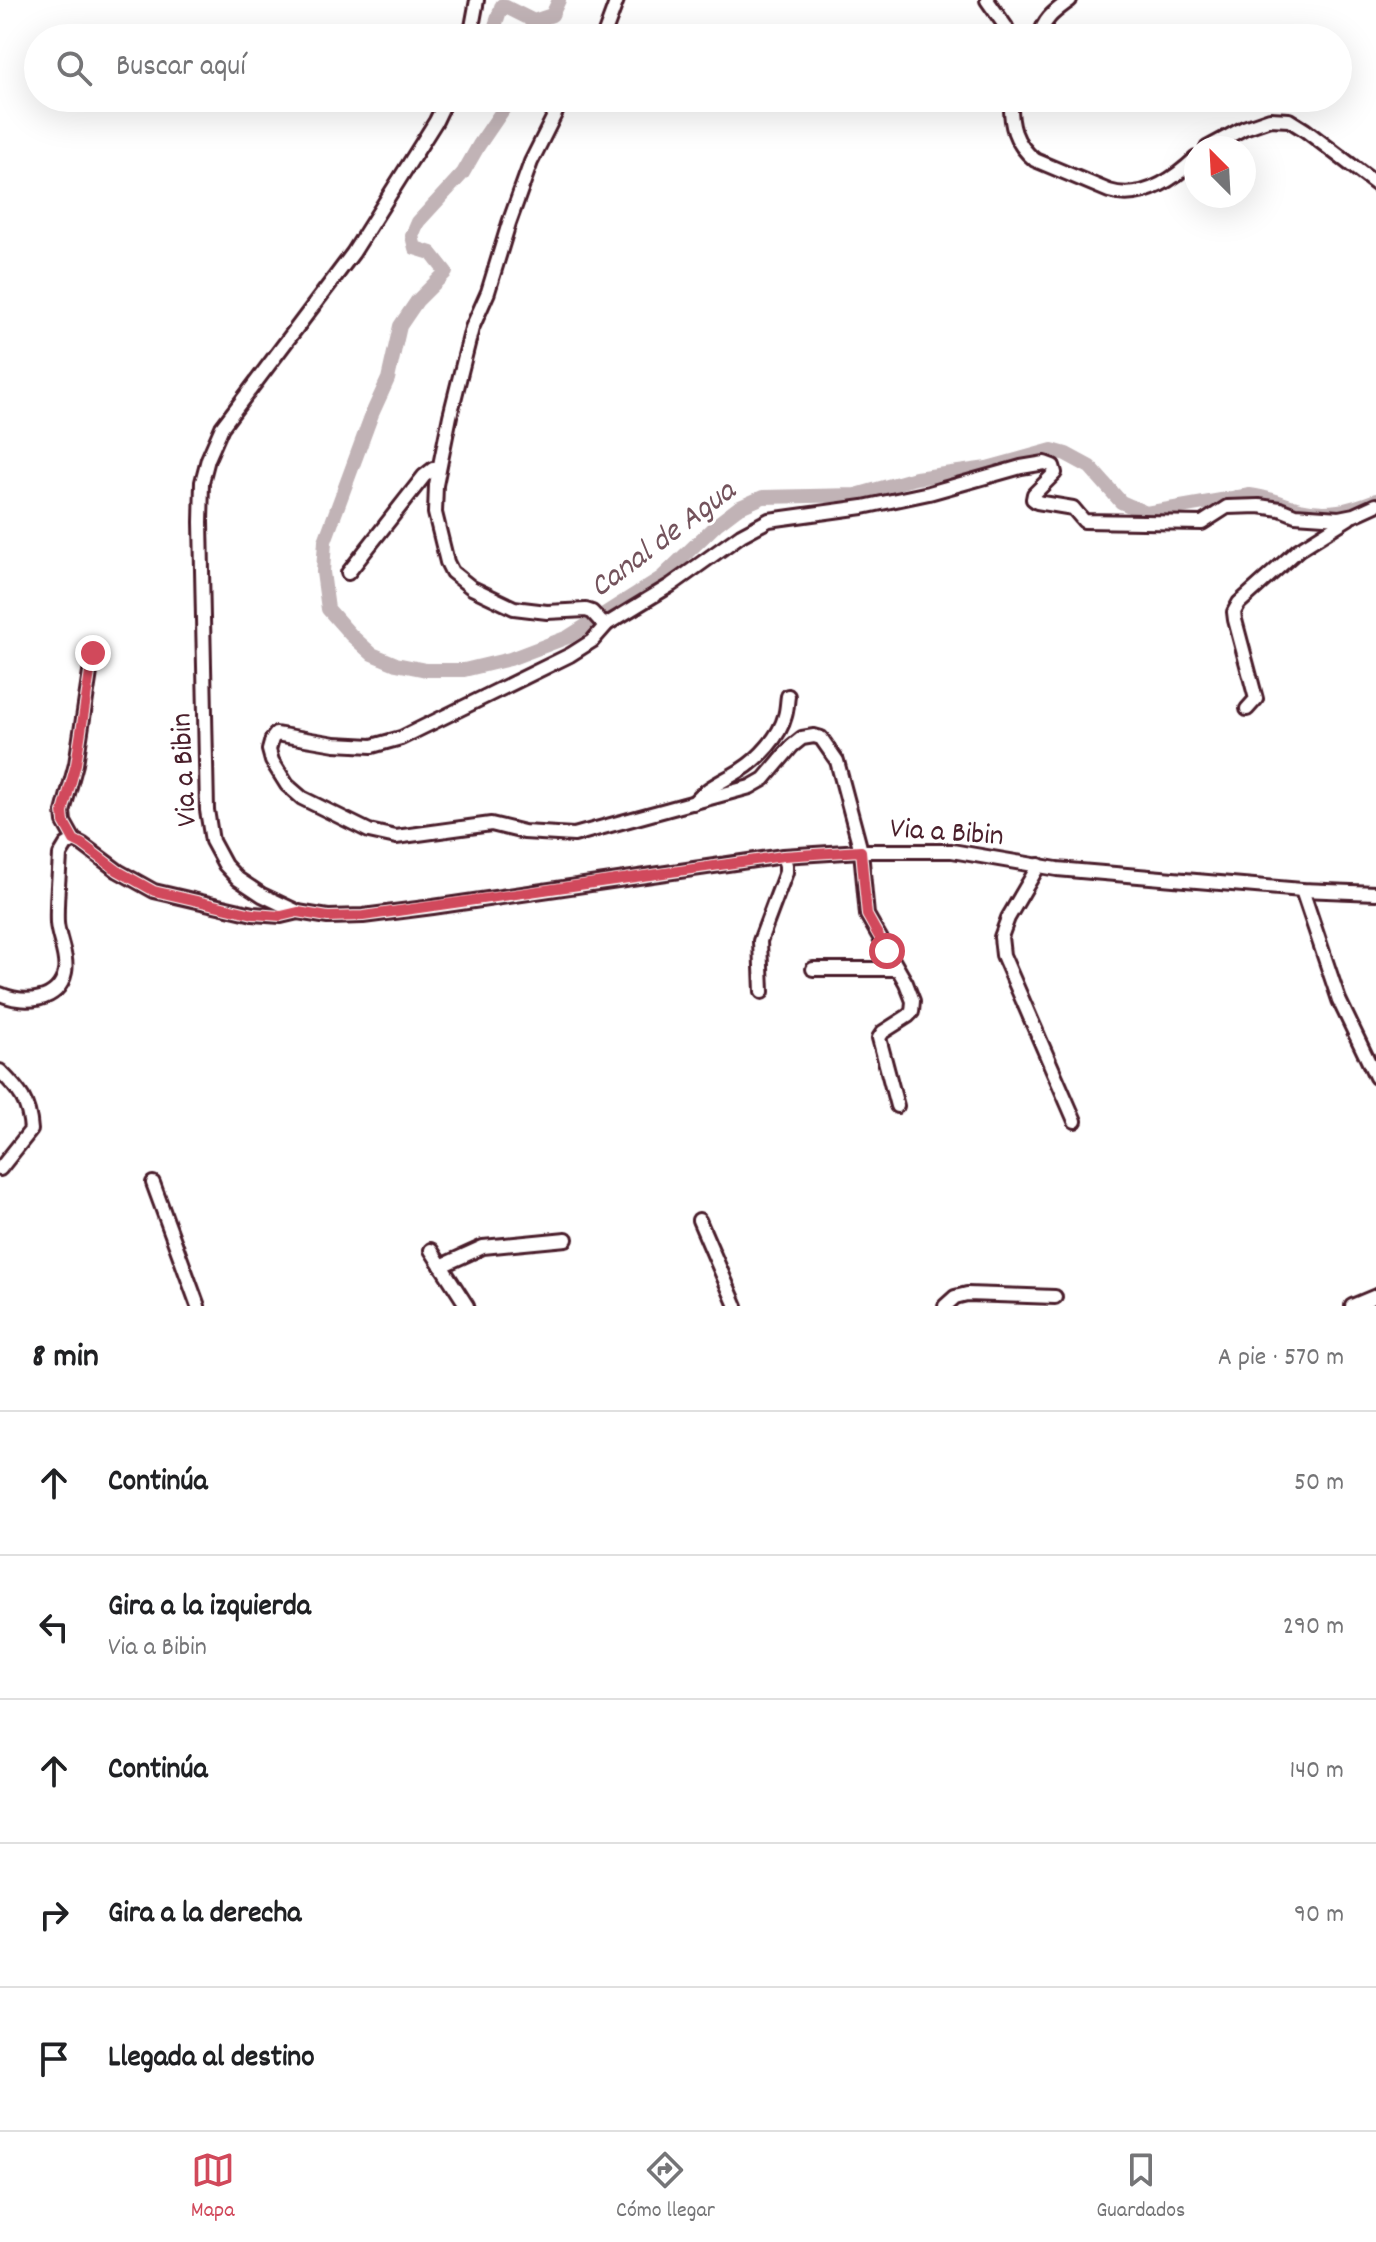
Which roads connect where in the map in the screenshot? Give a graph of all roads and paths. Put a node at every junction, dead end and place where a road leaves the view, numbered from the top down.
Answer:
1 (477, 0) edge
2 (617, 0) edge
3 (987, 0) edge
4 (1070, 0) edge
5 (473, 24) edge
6 (608, 24) edge
7 (1004, 24) edge
8 (1043, 24) edge
9 (440, 112) edge
10 (556, 112) edge
11 (1010, 112) edge
12 (1229, 136) edge
13 (1184, 167) edge
14 (1376, 184) edge
15 (439, 469) junction
16 (1376, 505) edge
17 (1354, 515) junction
18 (348, 573) dead end
19 (600, 619) junction
20 (93, 653) dead end
21 (788, 696) dead end
22 (1247, 709) dead end
23 (693, 803) junction
24 (74, 840) junction
25 (861, 851) junction
26 (783, 856) junction
27 (1039, 865) junction
28 (1302, 890) junction
29 (1376, 893) edge
30 (298, 912) junction
31 (813, 969) dead end
32 (897, 969) junction
33 (762, 992) dead end
34 (0, 994) edge
35 (0, 1071) edge
36 (1376, 1077) edge
37 (897, 1106) dead end
38 (1075, 1121) dead end
39 (0, 1169) edge
40 (153, 1183) dead end
41 (699, 1220) dead end
42 (566, 1239) dead end
43 (431, 1250) dead end
44 (441, 1266) junction
45 (1376, 1296) edge
46 (1055, 1297) dead end
47 (198, 1306) edge
48 (467, 1306) edge
49 (736, 1306) edge
50 (945, 1306) edge
51 (1352, 1306) edge

1 - 5 street
2 - 6 street
3 - 7 street
4 - 8 street
9 - 30 street, Via a Bibin
10 - 15 street
11 - 13 street
12 - 14 street
15 - 18 street
15 - 19 street
16 - 17 street
17 - 19 street
17 - 22 street
19 - 23 street
20 - 24 street
21 - 23 street
23 - 25 street
24 - 30 street
24 - 34 street
25 - 26 street, Via a Bibin
25 - 27 street, Via a Bibin
25 - 32 street
26 - 30 street, Via a Bibin
26 - 33 street
27 - 28 street, Via a Bibin
27 - 38 street
28 - 29 street, Via a Bibin
28 - 36 street
31 - 32 street
32 - 37 street
35 - 39 street
40 - 47 street
41 - 49 street
42 - 44 street
43 - 44 street
44 - 48 street
45 - 51 street
46 - 50 street

